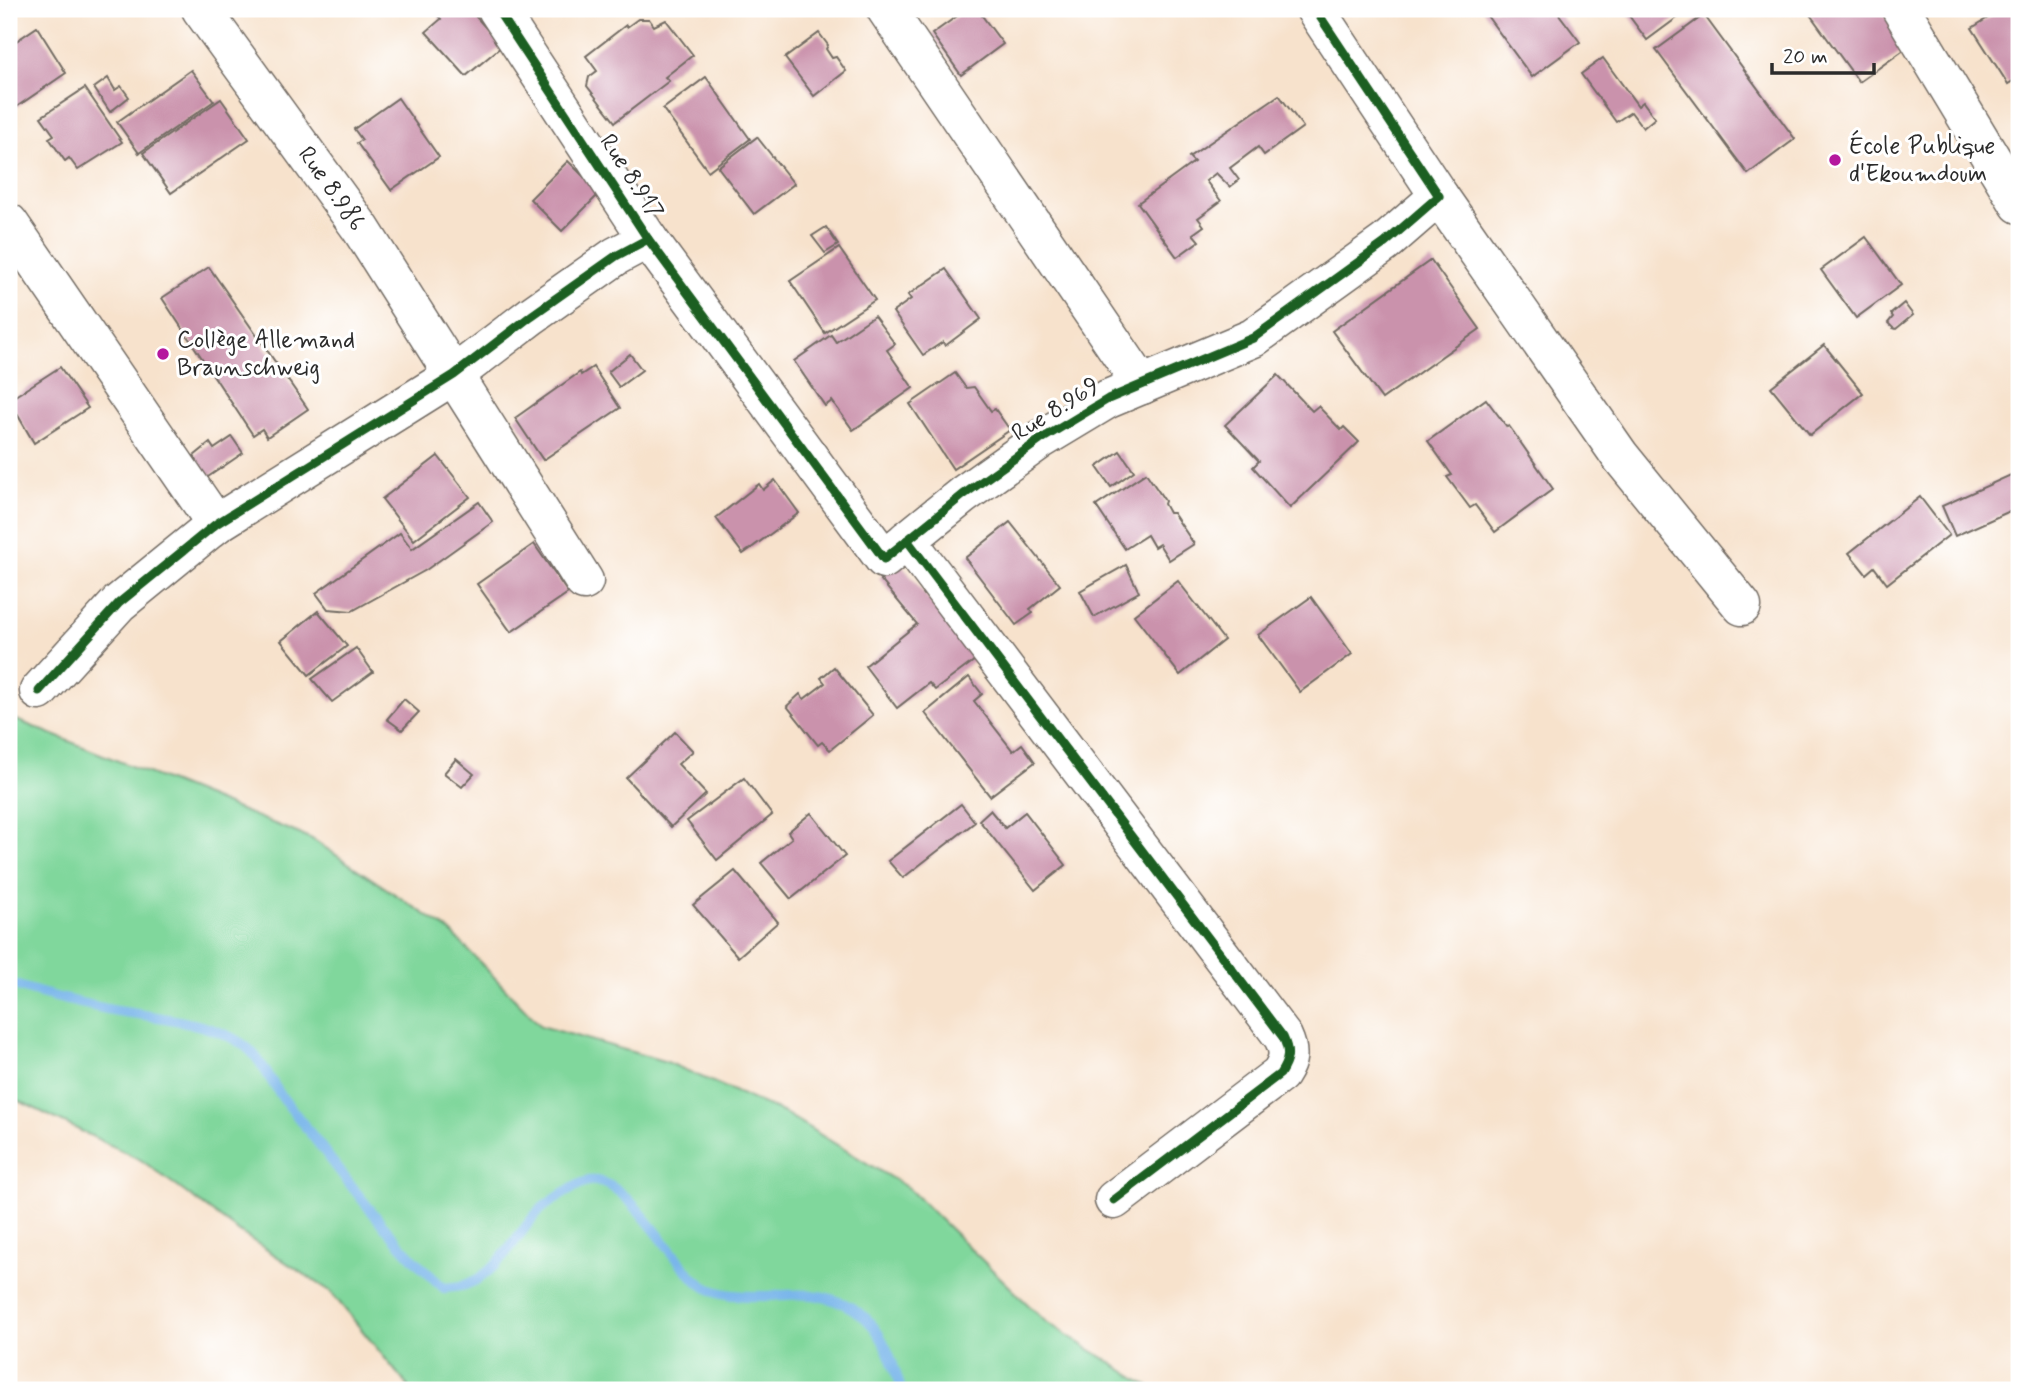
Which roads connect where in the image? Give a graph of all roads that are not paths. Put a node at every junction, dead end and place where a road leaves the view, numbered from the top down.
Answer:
1 (201, 9) edge
2 (497, 9) edge
3 (886, 9) edge
4 (1315, 9) edge
5 (1901, 9) edge
6 (1439, 196) junction
7 (2019, 204) edge
8 (9, 223) edge
9 (648, 239) junction
10 (454, 374) junction
11 (1142, 385) junction
12 (216, 524) junction
13 (906, 540) junction
14 (584, 581) dead end
15 (1742, 606) dead end
16 (39, 691) dead end
17 (1114, 1200) dead end

1 - 10 street, Rue 8.986
2 - 9 street, Rue 8.917
3 - 11 street
4 - 6 street
5 - 7 street
6 - 11 street, Rue 8.969
6 - 15 street
8 - 12 street
9 - 10 street, Rue 8.917
9 - 13 street, Rue 8.969
10 - 12 street, Rue 8.917
10 - 14 street, Rue 8.986
11 - 13 street, Rue 8.969
12 - 16 street, Rue 8.917
13 - 17 street

